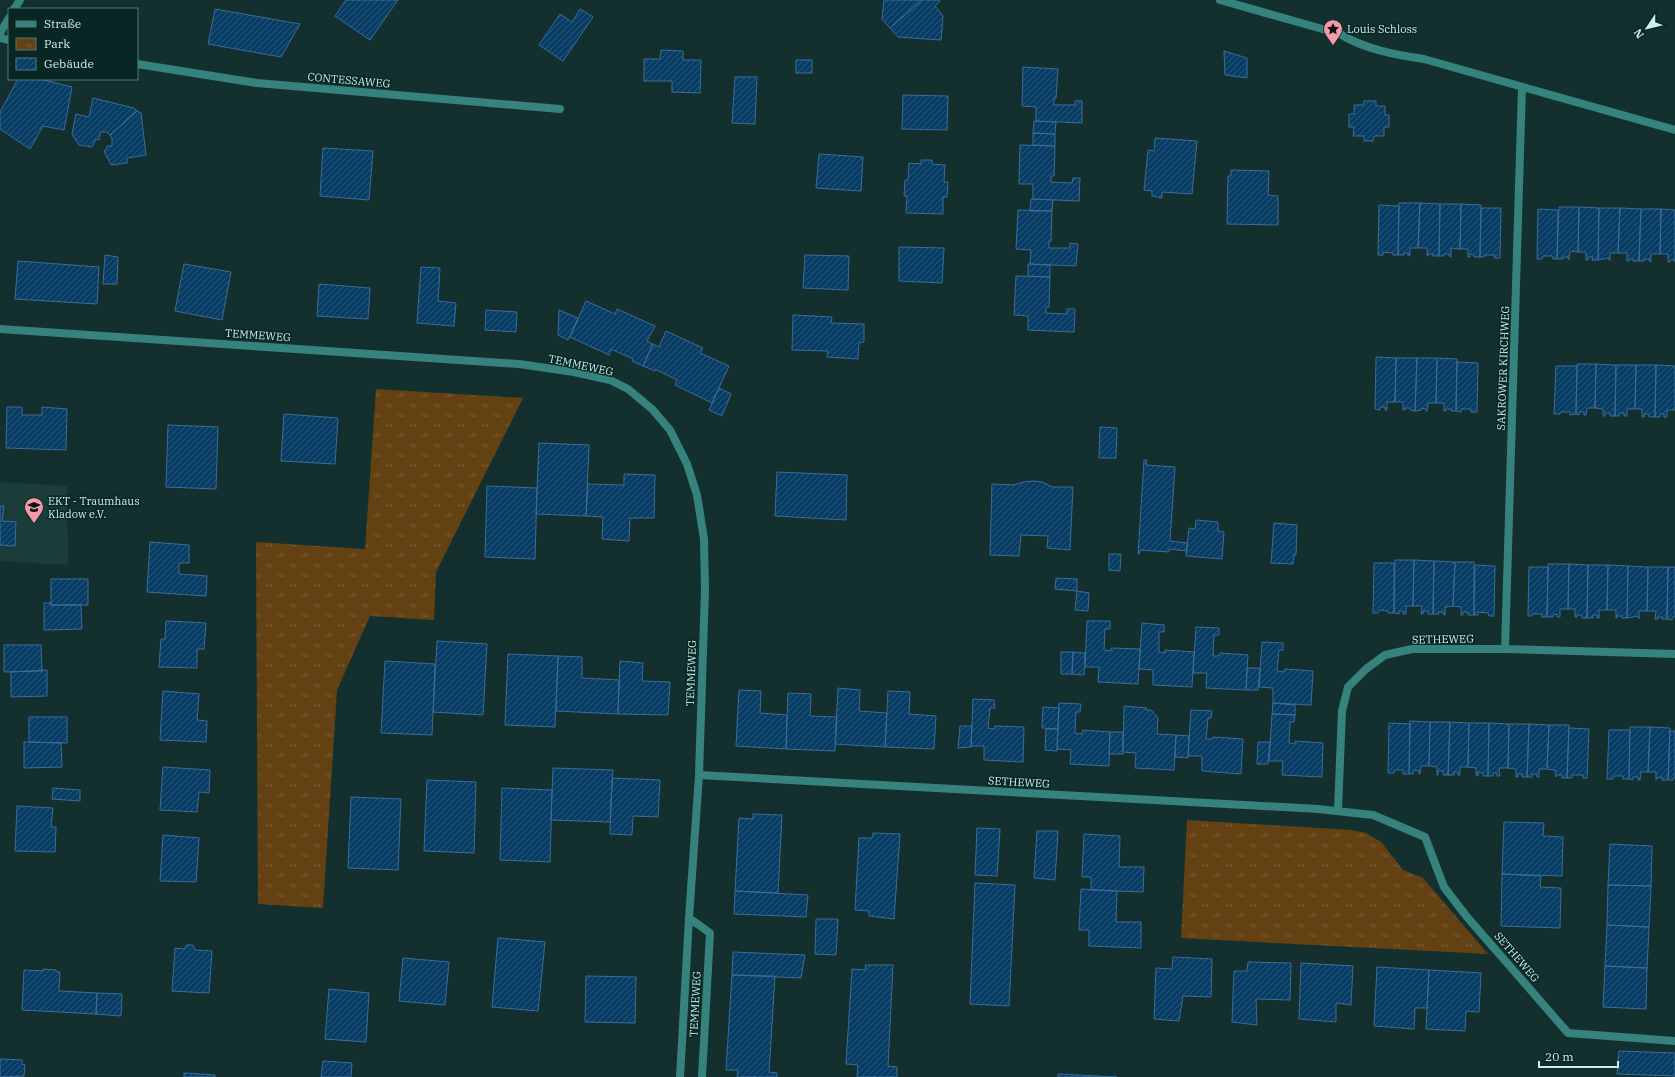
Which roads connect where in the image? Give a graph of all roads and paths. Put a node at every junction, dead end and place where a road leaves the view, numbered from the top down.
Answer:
1 (1220, 0) edge
2 (8, 20) edge
3 (0, 33) edge
4 (138, 64) edge
5 (1522, 87) junction
6 (560, 109) dead end
7 (1675, 130) edge
8 (0, 329) edge
9 (1505, 649) junction
10 (1675, 654) edge
11 (699, 775) junction
12 (1338, 810) junction
13 (689, 918) junction
14 (1675, 1041) edge
15 (680, 1077) edge
16 (702, 1077) edge

1 - 5 street
2 - 3 street
4 - 6 street, CONTESSAWEG
5 - 7 street
5 - 9 street, SAKROWER KIRCHWEG
8 - 11 street, TEMMEWEG
9 - 10 street, SETHEWEG
9 - 12 street, SETHEWEG
11 - 12 street, SETHEWEG
11 - 13 street, TEMMEWEG
12 - 14 street, SETHEWEG
13 - 15 street, TEMMEWEG
13 - 16 street, TEMMEWEG

